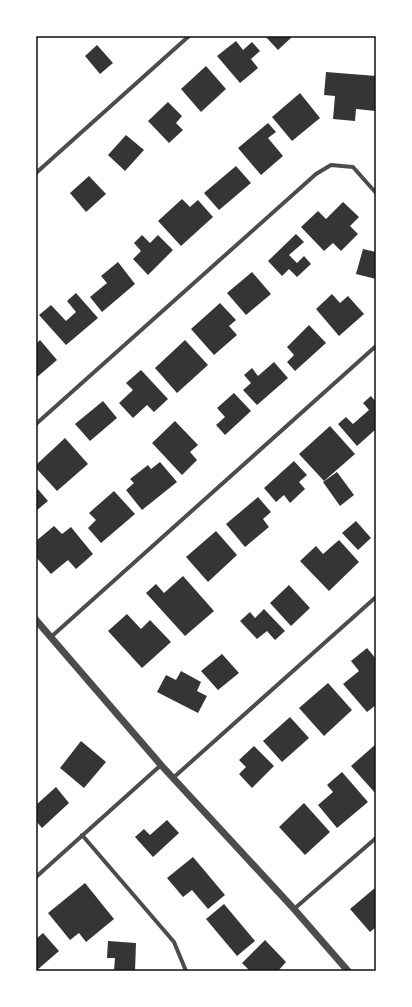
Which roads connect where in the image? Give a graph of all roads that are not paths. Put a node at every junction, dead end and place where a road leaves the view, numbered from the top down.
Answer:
1 (189, 36) edge
2 (36, 172) edge
3 (376, 193) edge
4 (376, 346) edge
5 (36, 424) edge
6 (376, 597) edge
7 (36, 620) edge
8 (51, 637) junction
9 (161, 765) junction
10 (173, 778) junction
11 (82, 835) junction
12 (376, 838) edge
13 (36, 877) edge
14 (294, 910) junction
15 (186, 971) edge
16 (348, 971) edge

1 - 2 street
3 - 5 street
4 - 8 street
6 - 10 street
7 - 8 street
8 - 9 street
9 - 10 street
9 - 11 street
10 - 14 street
11 - 13 street
11 - 15 street
12 - 14 street
14 - 16 street

